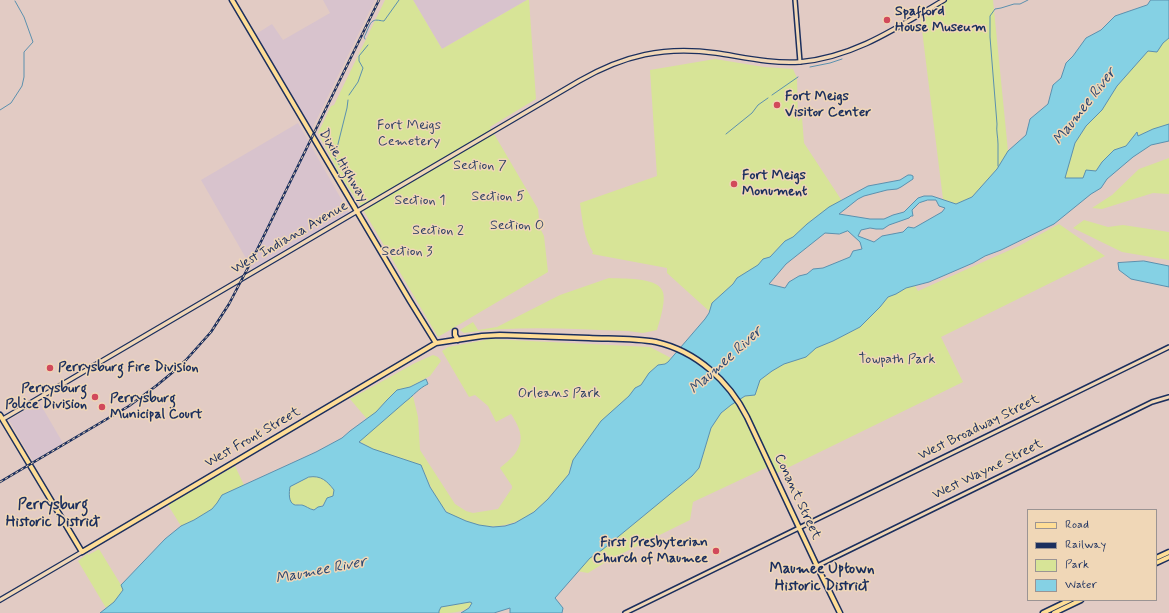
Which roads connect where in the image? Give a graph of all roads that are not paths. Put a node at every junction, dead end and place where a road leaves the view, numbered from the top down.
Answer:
1 (232, 0) edge
2 (795, 0) edge
3 (944, 0) edge
4 (800, 62) junction
5 (357, 212) junction
6 (455, 331) dead end
7 (458, 340) junction
8 (436, 343) junction
9 (1169, 347) edge
10 (1169, 397) edge
11 (0, 415) edge
12 (1, 420) edge
13 (799, 528) junction
14 (82, 552) junction
15 (1169, 552) edge
16 (1169, 557) edge
17 (1157, 558) edge
18 (1157, 563) edge
19 (817, 566) junction
20 (0, 600) edge
21 (1068, 601) edge
22 (1079, 601) edge
23 (625, 613) edge
24 (840, 613) edge
25 (1043, 613) edge
26 (1054, 613) edge

1 - 5 main road, Dixie Highway
2 - 4 street
3 - 4 main road, West Indiana Avenue
4 - 5 main road, West Indiana Avenue
5 - 8 main road, Dixie Highway
5 - 12 main road, West Indiana Avenue
6 - 7 main road
7 - 8 main road, Conant Street
7 - 13 main road, Conant Street
8 - 14 main road, West Front Street
9 - 13 street, West Broadway Street
10 - 19 street, West Wayne Street
11 - 12 main road
12 - 14 main road
13 - 19 main road, Conant Street
13 - 23 street, West Broadway Street
14 - 20 main road
15 - 17 main road
16 - 18 main road
19 - 24 main road, Conant Street
21 - 25 main road
22 - 26 main road

